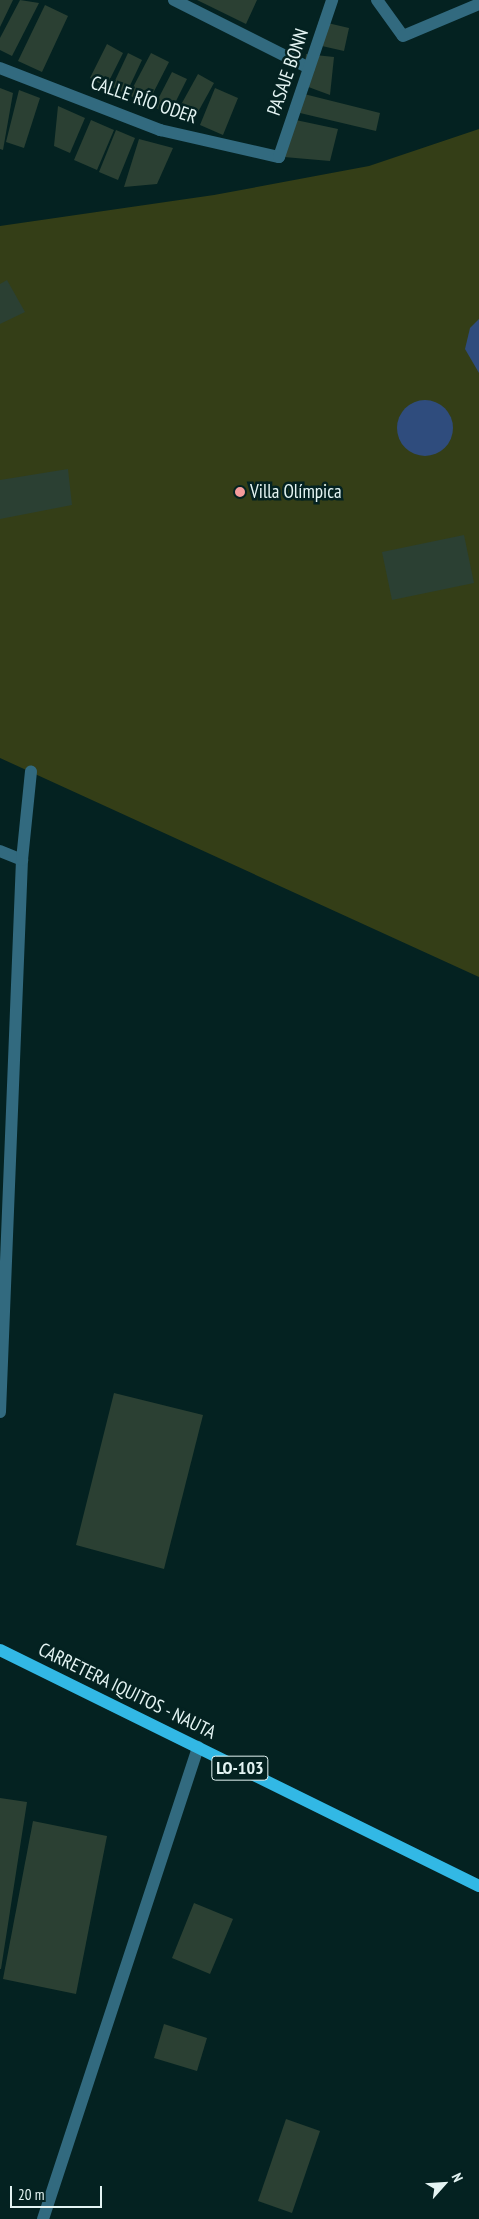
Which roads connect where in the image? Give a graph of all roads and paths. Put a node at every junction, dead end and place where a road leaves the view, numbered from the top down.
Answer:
1 (174, 0) edge
2 (332, 0) edge
3 (377, 0) edge
4 (479, 4) edge
5 (0, 68) edge
6 (309, 68) junction
7 (279, 157) joint
8 (31, 771) dead end
9 (0, 851) edge
10 (22, 860) junction
11 (0, 1412) edge
12 (0, 1650) edge
13 (198, 1747) junction
14 (479, 1886) edge
15 (44, 2219) edge

1 - 6 street
2 - 6 street, PASAJE BONN
3 - 4 street
5 - 7 street, CALLE RÍO ODER
6 - 7 street, PASAJE BONN
8 - 10 street
9 - 10 street
10 - 11 street
12 - 13 main road, CARRETERA IQUITOS - NAUTA / LO-103
13 - 14 main road, CARRETERA IQUITOS - NAUTA / LO-103
13 - 15 street

